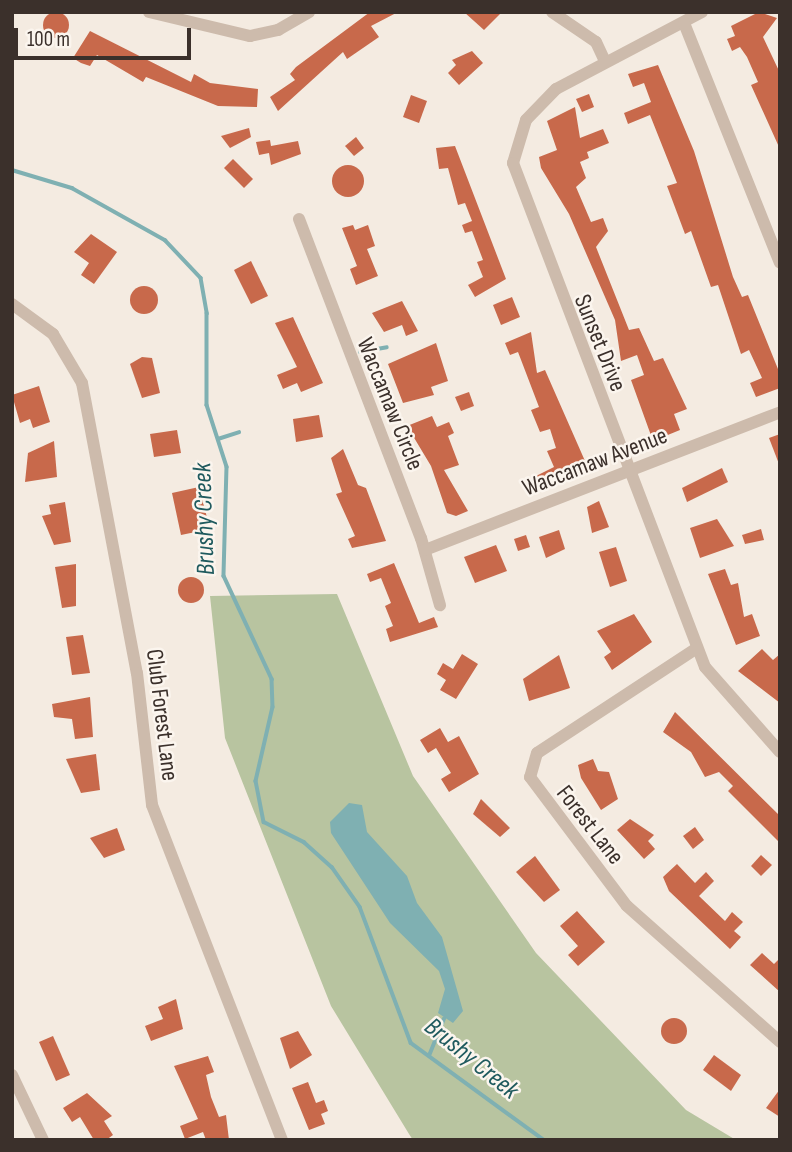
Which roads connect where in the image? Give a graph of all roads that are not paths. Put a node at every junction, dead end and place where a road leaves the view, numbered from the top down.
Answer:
1 (149, 12) edge
2 (309, 12) edge
3 (552, 12) edge
4 (702, 12) edge
5 (684, 23) junction
6 (604, 59) junction
7 (299, 219) dead end
8 (780, 263) edge
9 (12, 304) edge
10 (780, 412) edge
11 (631, 471) junction
12 (425, 550) junction
13 (440, 605) dead end
14 (697, 648) junction
15 (780, 752) edge
16 (780, 1042) edge
17 (12, 1075) edge
18 (43, 1140) edge
19 (282, 1140) edge

1 - 2 street
3 - 6 street
4 - 5 street, Sunset Drive
5 - 6 street, Sunset Drive
5 - 8 street
6 - 11 street, Sunset Drive
7 - 12 street, Waccamaw Circle
9 - 19 street, Club Forest Lane
10 - 11 street, Waccamaw Avenue
11 - 12 street, Waccamaw Avenue
11 - 14 street, Sunset Drive
12 - 13 street, Waccamaw Circle
14 - 15 street, Sunset Drive
14 - 16 street, Forest Lane
17 - 18 street

